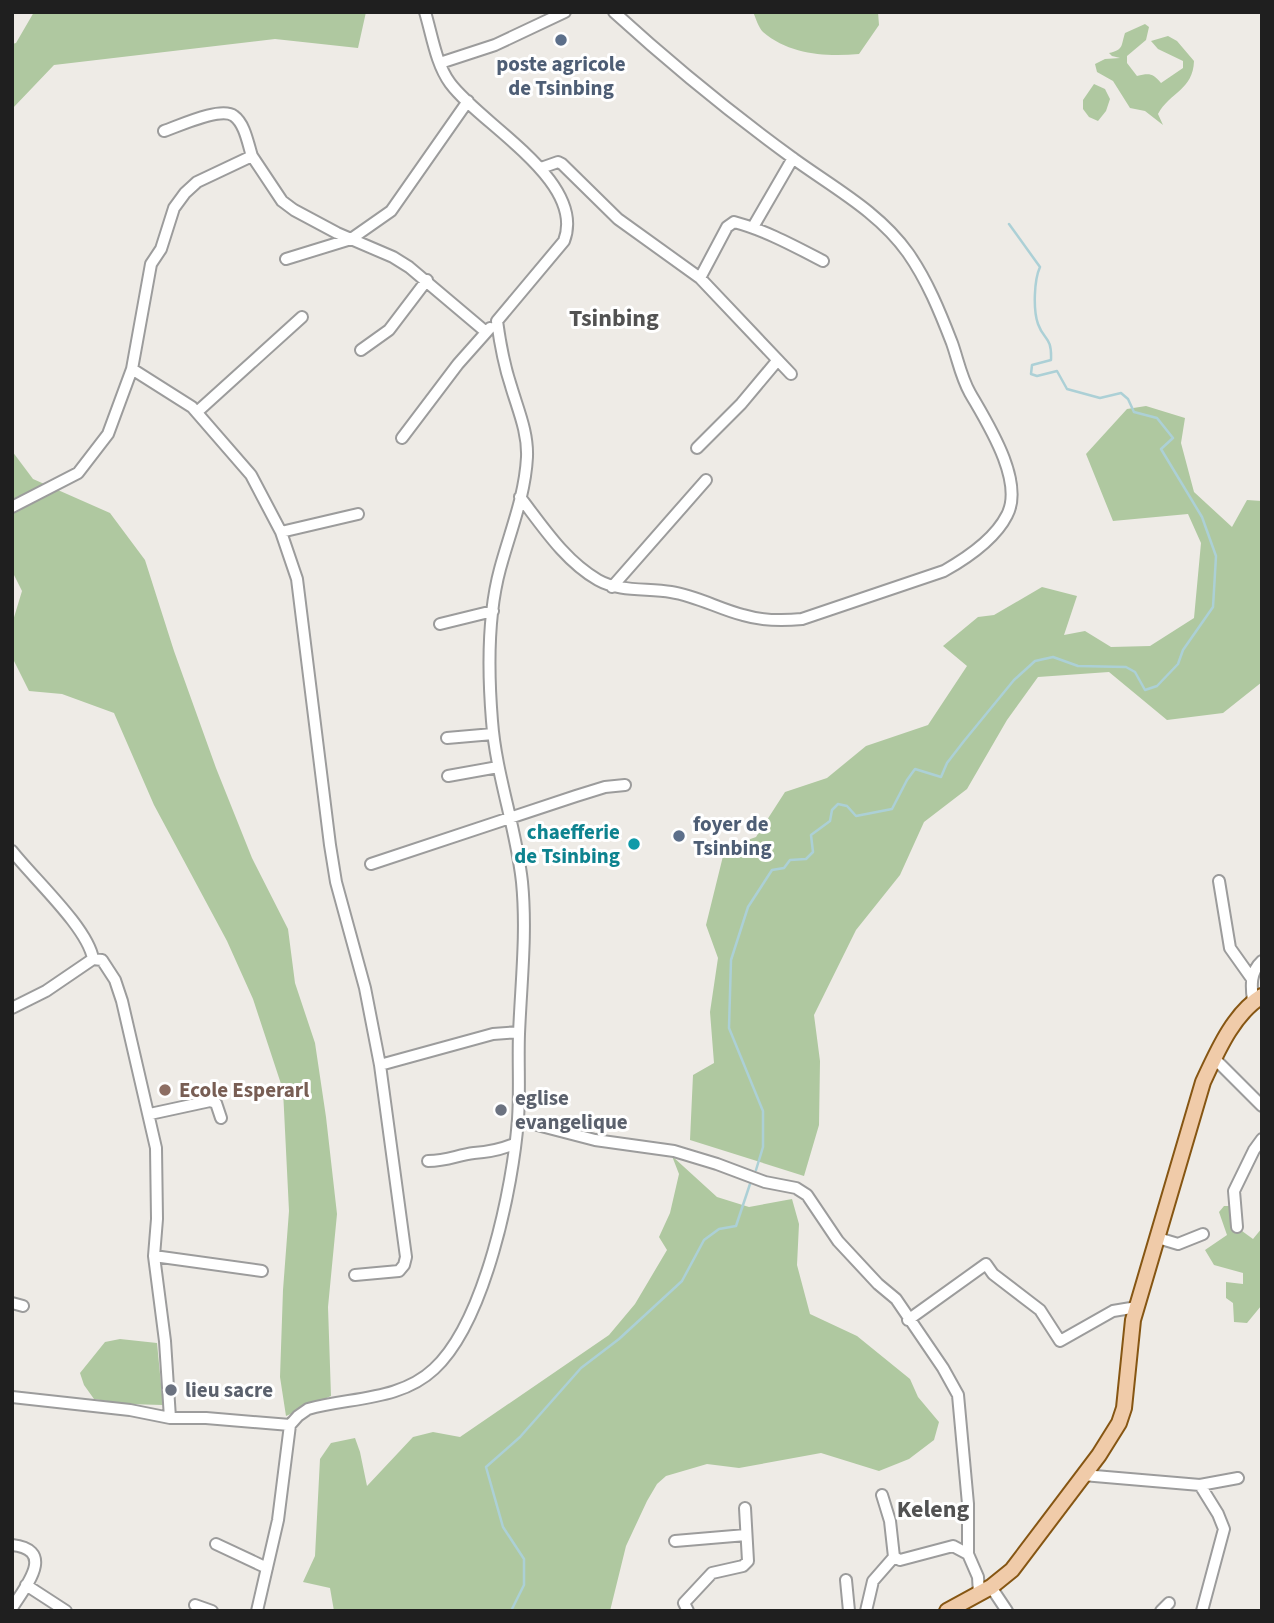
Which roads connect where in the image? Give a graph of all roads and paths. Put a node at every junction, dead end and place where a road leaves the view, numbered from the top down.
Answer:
1 (425, 12) edge
2 (565, 12) edge
3 (614, 12) edge
4 (440, 63) junction
5 (468, 101) junction
6 (164, 131) dead end
7 (252, 156) junction
8 (793, 158) junction
9 (541, 168) junction
10 (752, 227) junction
11 (351, 239) junction
12 (286, 259) dead end
13 (822, 261) dead end
14 (700, 278) junction
15 (427, 280) junction
16 (302, 317) dead end
17 (497, 321) junction
18 (486, 332) junction
19 (361, 350) dead end
20 (777, 361) junction
21 (132, 369) junction
22 (791, 374) dead end
23 (197, 412) junction
24 (402, 438) dead end
25 (697, 448) dead end
26 (706, 480) dead end
27 (520, 498) junction
28 (12, 507) edge
29 (358, 514) dead end
30 (281, 532) junction
31 (612, 587) junction
32 (493, 611) junction
33 (440, 624) dead end
34 (494, 734) junction
35 (447, 738) dead end
36 (498, 766) junction
37 (448, 776) dead end
38 (625, 785) dead end
39 (510, 818) junction
40 (12, 851) edge
41 (372, 864) dead end
42 (1219, 881) dead end
43 (93, 959) junction
44 (1262, 961) edge
45 (1252, 979) junction
46 (1257, 999) edge
47 (12, 1008) edge
48 (519, 1032) junction
49 (1214, 1058) junction
50 (380, 1065) junction
51 (1262, 1106) edge
52 (150, 1114) junction
53 (221, 1118) dead end
54 (518, 1121) junction
55 (1262, 1139) edge
56 (514, 1144) junction
57 (428, 1161) dead end
58 (1237, 1227) dead end
59 (1203, 1234) dead end
60 (1158, 1238) junction
61 (154, 1256) junction
62 (262, 1271) dead end
63 (355, 1275) dead end
64 (1137, 1307) junction
65 (908, 1320) junction
66 (12, 1397) edge
67 (170, 1418) junction
68 (290, 1425) junction
69 (1083, 1475) junction
70 (1238, 1478) dead end
71 (1200, 1485) junction
72 (882, 1496) dead end
73 (745, 1508) dead end
74 (746, 1535) junction
75 (675, 1541) dead end
76 (216, 1544) dead end
77 (12, 1545) edge
78 (968, 1554) junction
79 (894, 1557) junction
80 (267, 1567) junction
81 (846, 1580) dead end
82 (26, 1585) junction
83 (985, 1590) junction
84 (195, 1605) dead end
85 (12, 1608) edge
86 (66, 1611) edge
87 (212, 1611) edge
88 (257, 1611) edge
89 (688, 1611) edge
90 (849, 1611) edge
91 (866, 1611) edge
92 (947, 1611) edge
93 (1007, 1611) edge
94 (1202, 1611) edge

1 - 4 street
2 - 4 street
3 - 8 street
4 - 5 street
5 - 9 street
5 - 11 street
6 - 7 street
7 - 11 street
7 - 21 street
8 - 10 street
8 - 31 street
9 - 14 street
9 - 17 street
10 - 13 street
10 - 14 street
11 - 12 street
11 - 15 street
14 - 20 street
15 - 18 street
15 - 19 street
16 - 23 street
17 - 18 street
17 - 27 street
18 - 24 street
20 - 22 street
20 - 25 street
21 - 23 street
21 - 28 street
23 - 30 street
26 - 31 street
27 - 31 street
27 - 32 street
29 - 30 street
30 - 50 street
32 - 33 street
32 - 34 street
34 - 35 street
34 - 36 street
36 - 37 street
36 - 39 street
38 - 39 street
39 - 41 street
39 - 48 street
40 - 43 street
42 - 45 street
43 - 47 street
43 - 52 street
44 - 45 street
45 - 46 street
46 - 49 main road
48 - 50 street
48 - 54 street
49 - 51 street
49 - 60 main road
50 - 63 street
52 - 53 street
52 - 61 street
54 - 56 street
54 - 65 street
55 - 58 street
56 - 57 street
56 - 68 street
59 - 60 street
60 - 64 main road
61 - 62 street
61 - 67 street
64 - 65 street
64 - 69 main road
65 - 78 street
66 - 67 street
67 - 68 street
68 - 80 street
69 - 71 street
69 - 83 main road
70 - 71 street
71 - 94 street
72 - 79 street
73 - 74 street
74 - 75 street
74 - 89 street
76 - 80 street
77 - 82 street
78 - 79 street
78 - 83 street
79 - 91 street
80 - 88 street
81 - 90 street
82 - 85 street
82 - 86 street
83 - 92 main road
83 - 93 street
84 - 87 street

